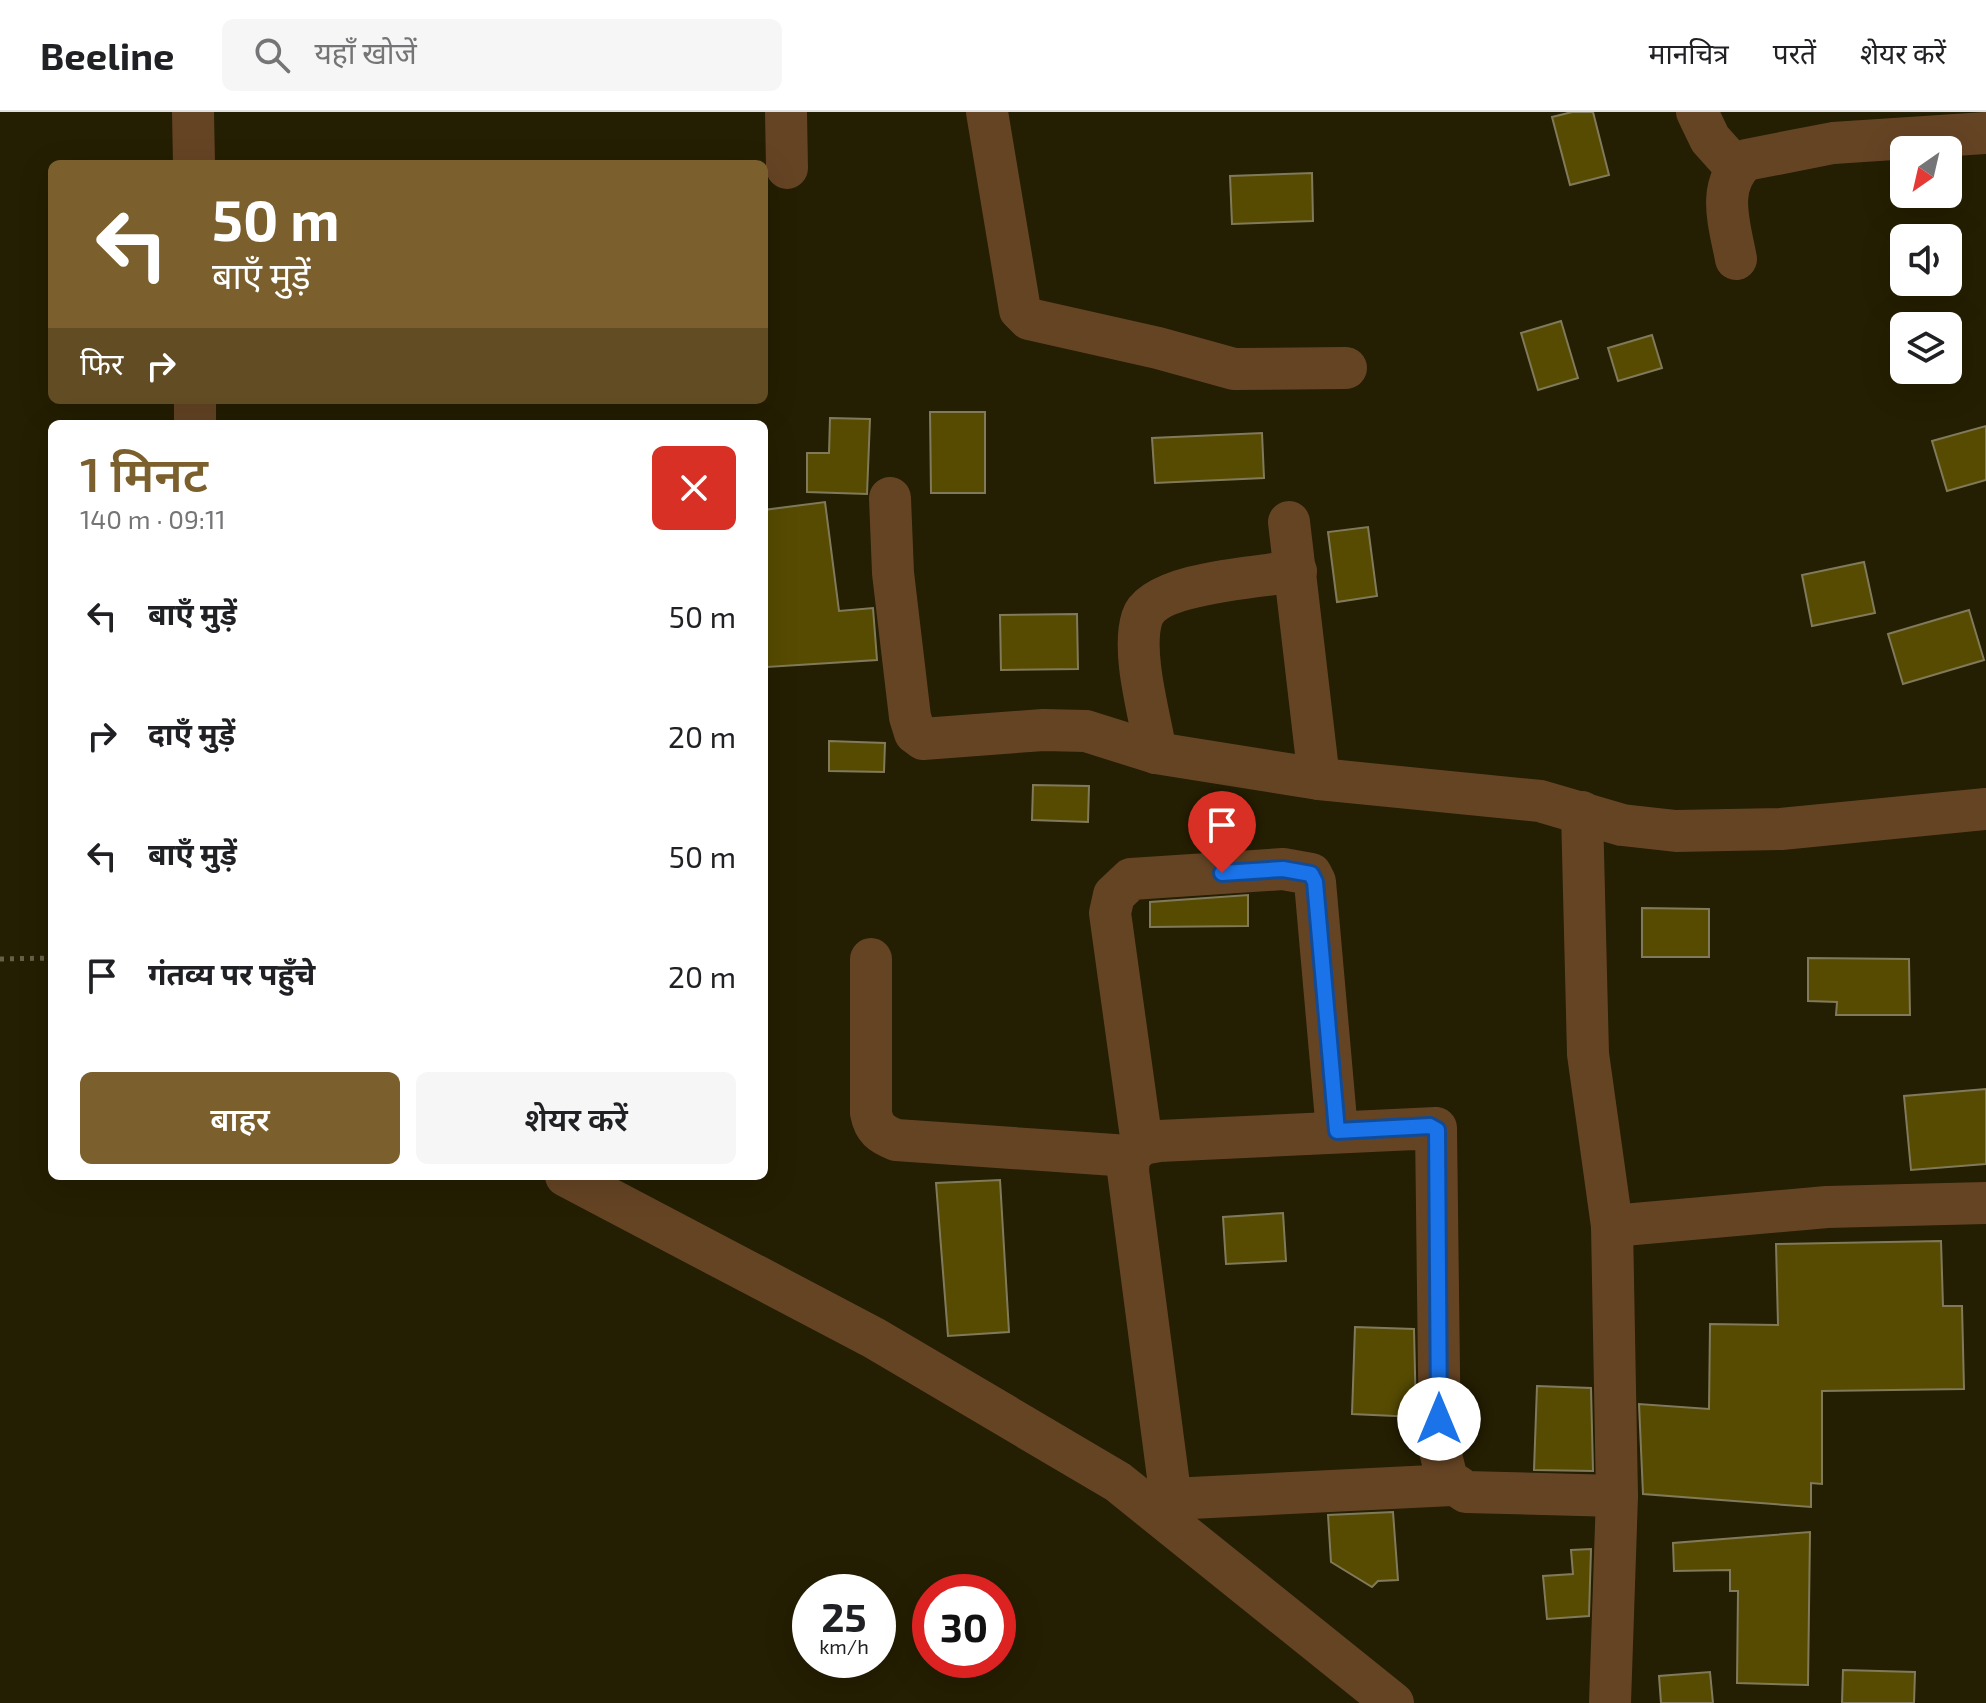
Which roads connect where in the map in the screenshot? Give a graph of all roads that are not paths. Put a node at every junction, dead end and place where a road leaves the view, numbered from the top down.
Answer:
1 (193, 112) edge
2 (786, 112) edge
3 (987, 112) edge
4 (1697, 112) edge
5 (1986, 133) edge
6 (194, 160) edge
7 (787, 168) dead end
8 (1736, 168) junction
9 (1736, 259) dead end
10 (1346, 368) dead end
11 (890, 498) dead end
12 (1289, 522) dead end
13 (1296, 571) junction
14 (1156, 753) junction
15 (1319, 779) junction
16 (1986, 809) edge
17 (1582, 812) junction
18 (871, 959) dead end
19 (1337, 1131) junction
20 (1136, 1150) junction
21 (574, 1180) edge
22 (1986, 1203) edge
23 (1612, 1226) junction
24 (1452, 1485) junction
25 (1617, 1496) junction
26 (1172, 1511) junction
27 (1393, 1703) edge
28 (1610, 1703) edge

1 - 6 street
2 - 7 street
3 - 10 street
4 - 8 street
5 - 8 street
8 - 9 street
11 - 14 street
12 - 13 street
13 - 14 street
13 - 15 street
14 - 15 street
15 - 17 street
16 - 17 street
17 - 23 street
18 - 20 street
19 - 20 street
19 - 20 street
19 - 24 street
20 - 26 street
21 - 26 street
22 - 23 street
23 - 25 street
24 - 25 street
24 - 26 street
25 - 28 street
26 - 27 street

